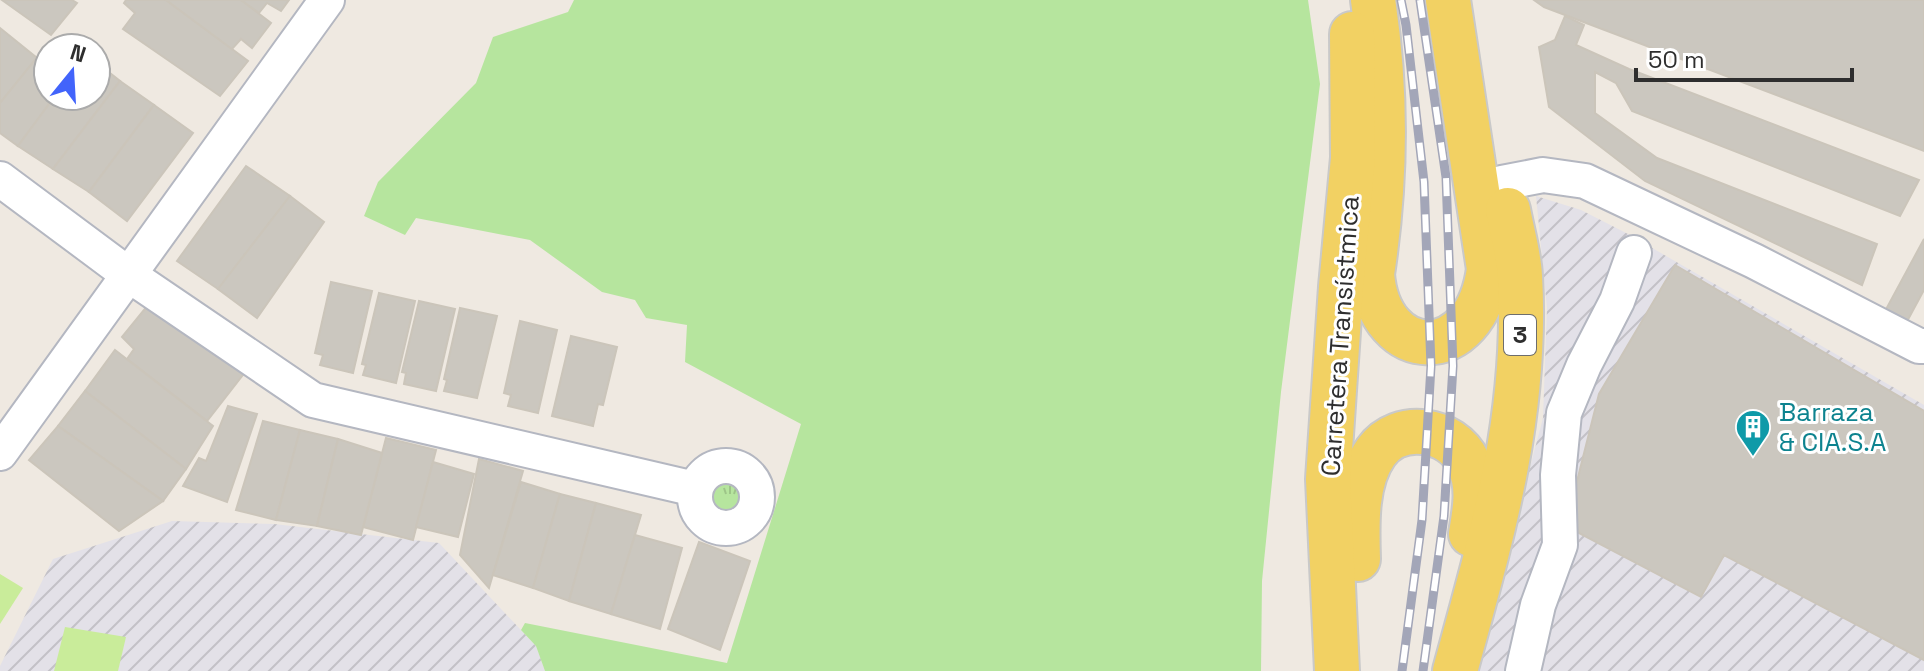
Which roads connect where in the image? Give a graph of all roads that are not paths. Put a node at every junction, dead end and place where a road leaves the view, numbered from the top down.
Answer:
1 (327, 0) edge
2 (1352, 0) edge
3 (1373, 0) edge
4 (1450, 0) edge
5 (0, 179) edge
6 (1502, 183) junction
7 (1634, 253) dead end
8 (129, 275) junction
9 (1924, 346) edge
10 (0, 453) edge
11 (695, 489) dead end
12 (1337, 671) edge
13 (1358, 671) edge
14 (1452, 671) edge
15 (1523, 671) edge

1 - 8 street
2 - 12 main road, Carretera Transístmica
3 - 4 main road
4 - 6 main road, 3
5 - 8 street
6 - 9 street
6 - 14 main road, 3
7 - 15 street
8 - 10 street
8 - 11 street
13 - 14 main road

